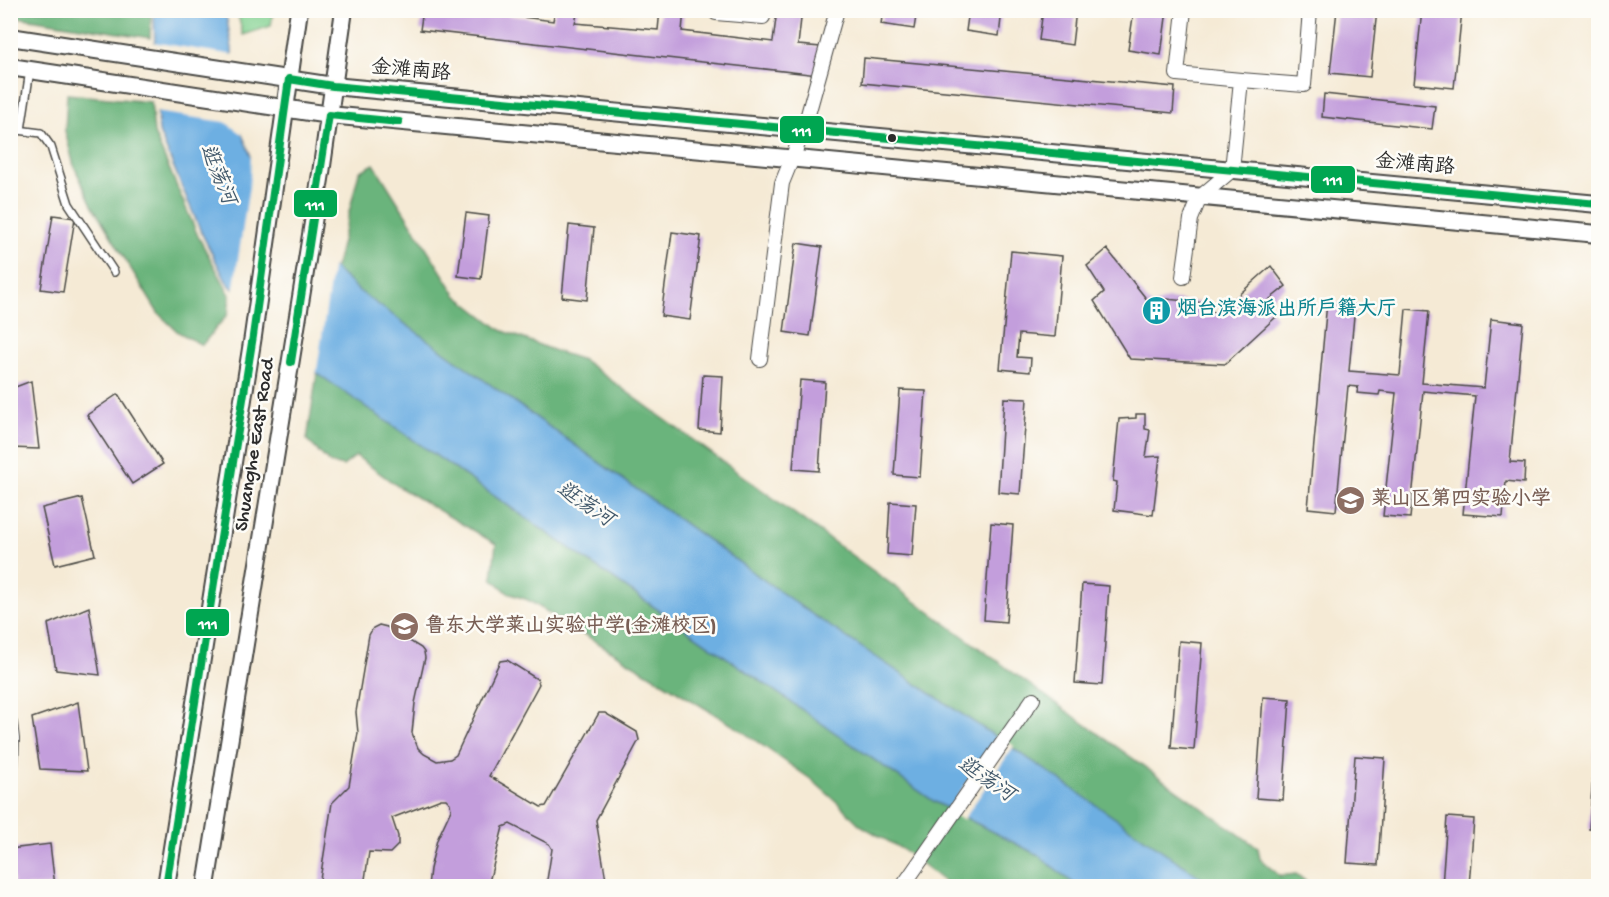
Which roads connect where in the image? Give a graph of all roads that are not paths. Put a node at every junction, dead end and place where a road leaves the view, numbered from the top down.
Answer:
1 (299, 10) edge
2 (344, 10) edge
3 (716, 10) edge
4 (764, 10) edge
5 (837, 10) edge
6 (1184, 10) edge
7 (1310, 10) edge
8 (10, 37) edge
9 (10, 67) edge
10 (30, 70) junction
11 (289, 79) junction
12 (1241, 80) junction
13 (333, 86) junction
14 (285, 108) junction
15 (329, 115) junction
16 (10, 129) edge
17 (804, 129) junction
18 (21, 130) junction
19 (793, 159) junction
20 (1232, 170) junction
21 (1200, 197) junction
22 (1599, 204) edge
23 (1599, 234) edge
24 (114, 272) dead end
25 (1183, 277) dead end
26 (760, 358) dead end
27 (1033, 699) dead end
28 (10, 723) edge
29 (10, 797) edge
30 (166, 886) edge
31 (206, 886) edge
32 (903, 886) edge

1 - 11 street, Shuanghe East Road
2 - 13 street, Shuanghe East Road
3 - 4 street
5 - 17 street
6 - 12 street
7 - 12 street
8 - 11 street, 金滩南路
9 - 10 street
10 - 14 street
10 - 18 lane
11 - 13 street, 金滩南路
11 - 14 street, Shuanghe East Road
12 - 20 street
13 - 15 street, Shuanghe East Road
13 - 17 street, 金滩南路
14 - 15 street
14 - 30 street, Shuanghe East Road
15 - 19 street
15 - 31 street, Shuanghe East Road
16 - 18 lane
17 - 19 street
17 - 20 street, 金滩南路
18 - 24 lane
19 - 21 street
19 - 26 street
20 - 21 street
20 - 22 street, 金滩南路
21 - 23 street
21 - 25 street
27 - 32 street
28 - 29 street

